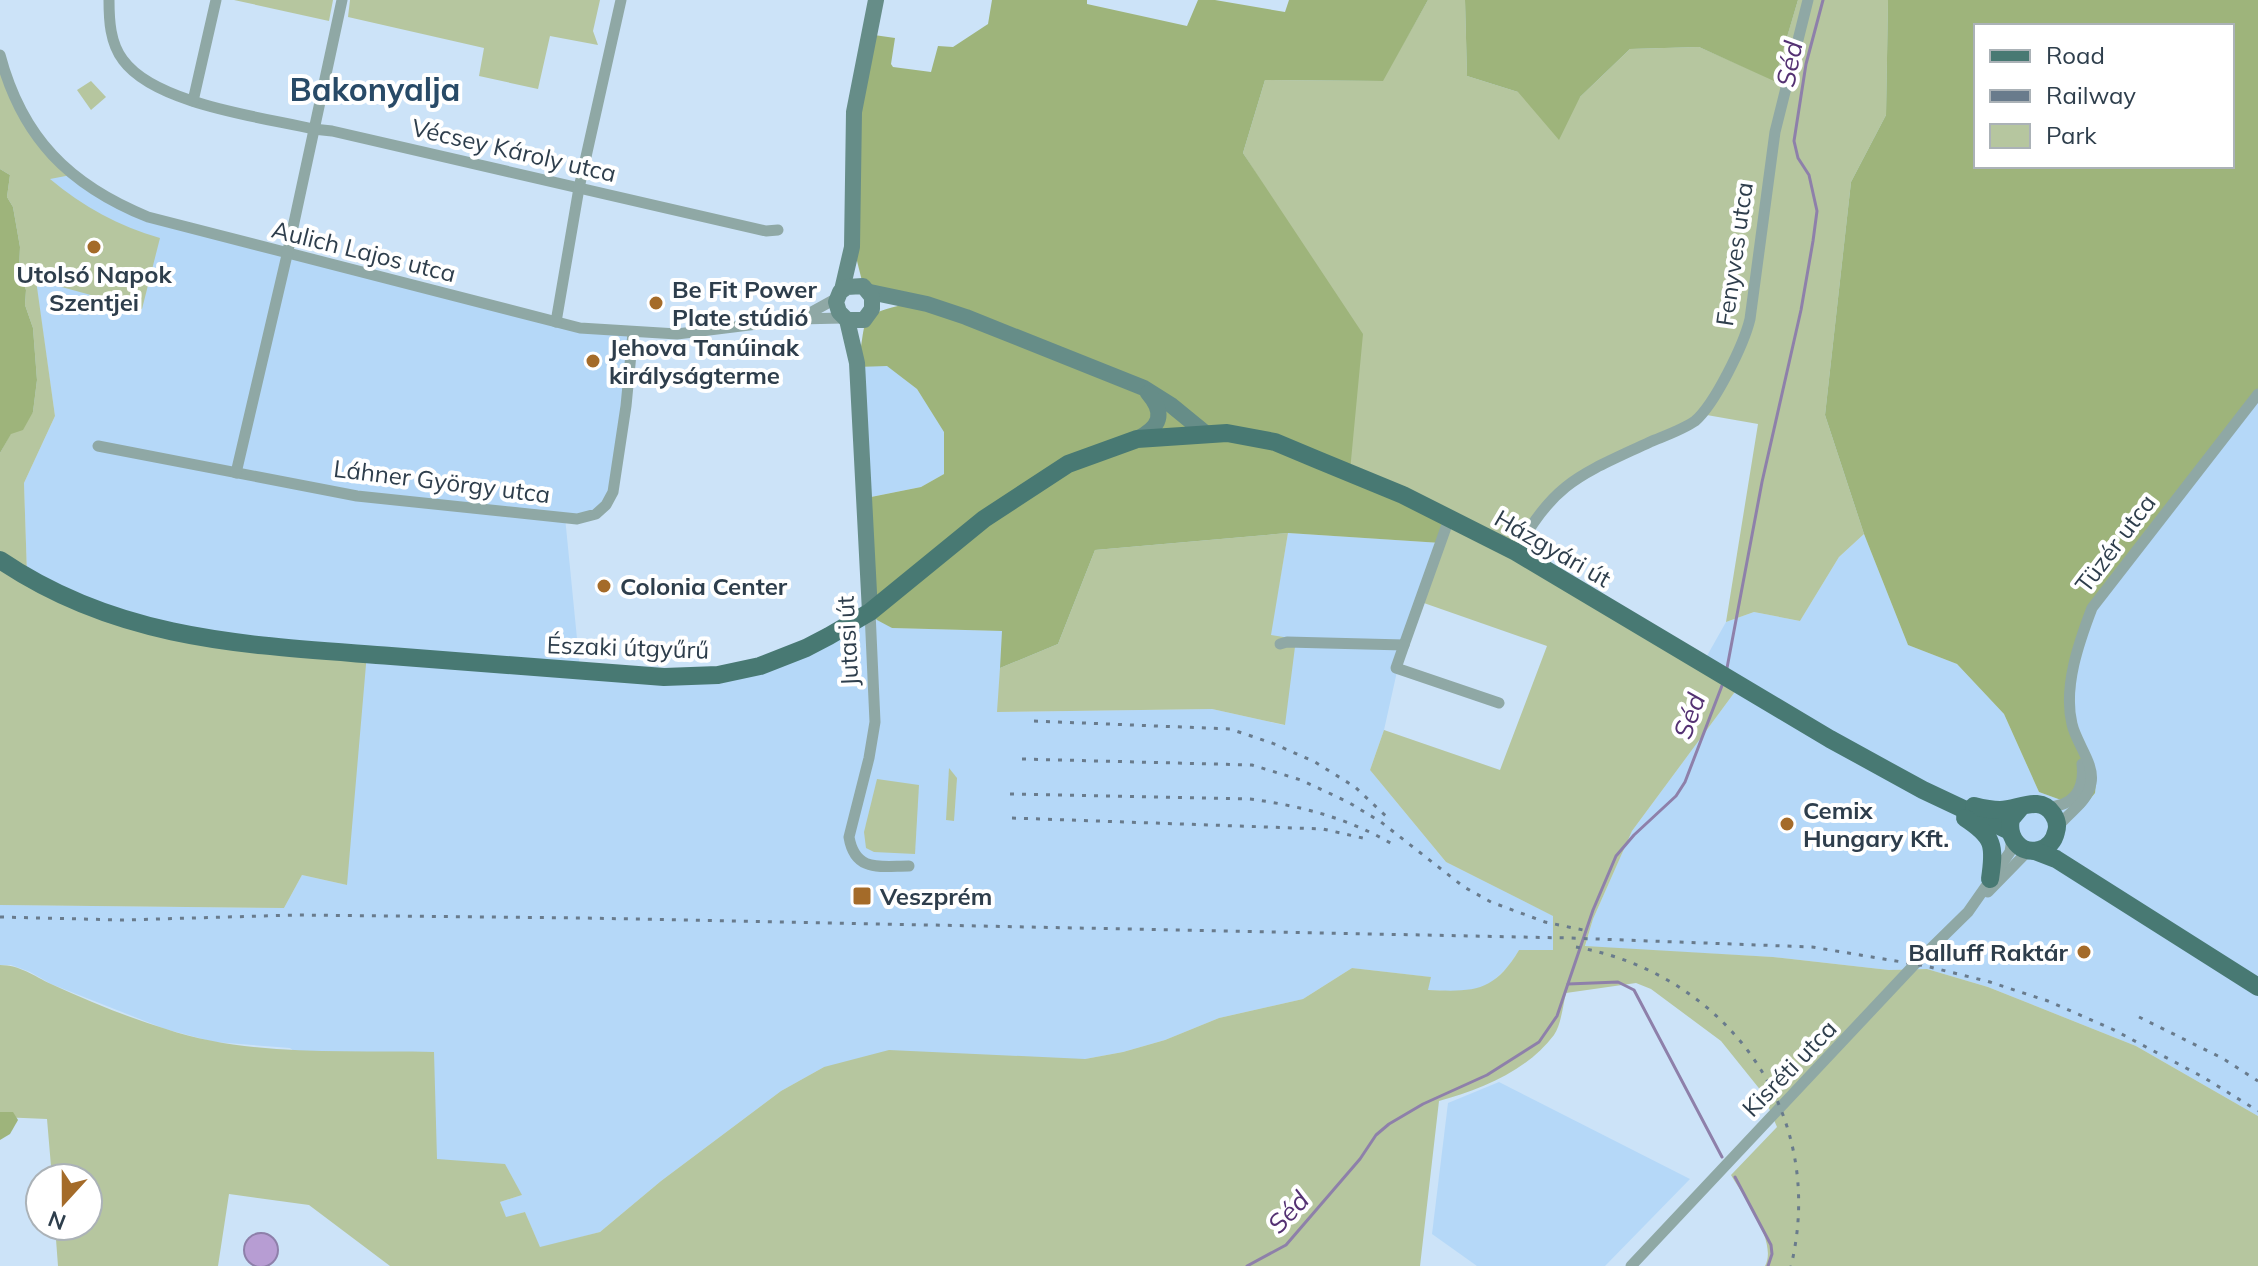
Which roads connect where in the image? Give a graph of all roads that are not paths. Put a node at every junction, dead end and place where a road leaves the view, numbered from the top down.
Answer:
1 (109, 0) edge
2 (216, 0) edge
3 (342, 0) edge
4 (621, 0) edge
5 (876, 0) edge
6 (1808, 0) edge
7 (0, 55) edge
8 (193, 101) junction
9 (313, 129) junction
10 (579, 188) junction
11 (778, 230) dead end
12 (852, 247) junction
13 (287, 255) junction
14 (866, 289) junction
15 (840, 294) junction
16 (912, 301) junction
17 (856, 318) junction
18 (798, 319) junction
19 (556, 322) junction
20 (633, 333) junction
21 (1144, 388) junction
22 (2258, 394) edge
23 (1204, 432) junction
24 (1137, 439) junction
25 (98, 446) dead end
26 (236, 473) junction
27 (1449, 519) junction
28 (1516, 552) junction
29 (0, 560) edge
30 (870, 612) junction
31 (1280, 644) dead end
32 (1404, 645) junction
33 (1499, 703) dead end
34 (2078, 744) junction
35 (1923, 790) junction
36 (2022, 806) junction
37 (2046, 807) junction
38 (2056, 831) junction
39 (2011, 834) junction
40 (2032, 851) junction
41 (909, 866) dead end
42 (1990, 879) junction
43 (2109, 892) junction
44 (1978, 899) junction
45 (2258, 987) edge
46 (1631, 1266) edge

1 - 8 street, Vécsey Károly utca
2 - 8 street
3 - 9 street
4 - 10 street
5 - 12 street, Jutasi út
6 - 28 street, Fenyves utca
7 - 13 street, Aulich Lajos utca
8 - 9 street, Vécsey Károly utca
9 - 10 street, Vécsey Károly utca
9 - 13 street
10 - 11 street, Vécsey Károly utca
10 - 19 street
12 - 14 street, Jutasi út
12 - 15 street, Jutasi út
13 - 19 street, Aulich Lajos utca
13 - 26 street
14 - 15 street
14 - 16 street
14 - 17 street, Jutasi út
15 - 17 street, Jutasi út
15 - 18 street, Aulich Lajos utca
16 - 17 street
16 - 21 street
17 - 18 street, Aulich Lajos utca
17 - 30 street, Jutasi út
18 - 20 street, Aulich Lajos utca
19 - 20 street, Aulich Lajos utca
20 - 26 street, Láhner György utca
21 - 23 street
21 - 24 street
22 - 34 street, Tüzér utca
23 - 24 main road, Északi útgyűrű
23 - 27 main road, Házgyári út
24 - 30 main road, Északi útgyűrű
25 - 26 street, Láhner György utca
27 - 28 main road, Házgyári út
27 - 32 street
28 - 35 main road, Házgyári út
29 - 30 main road, Északi útgyűrű
30 - 41 street, Jutasi út
31 - 32 street
32 - 33 street
34 - 37 street, Tüzér utca
34 - 38 street, Tüzér utca
35 - 36 main road, Házgyári út
35 - 39 main road, Házgyári út
35 - 42 main road
36 - 37 main road
36 - 39 main road
37 - 38 main road
38 - 40 main road
38 - 43 main road
39 - 40 main road
39 - 42 street, Kisréti utca
40 - 43 main road
40 - 44 street, Kisréti utca
42 - 44 street, Kisréti utca
43 - 45 main road
44 - 46 street, Kisréti utca

